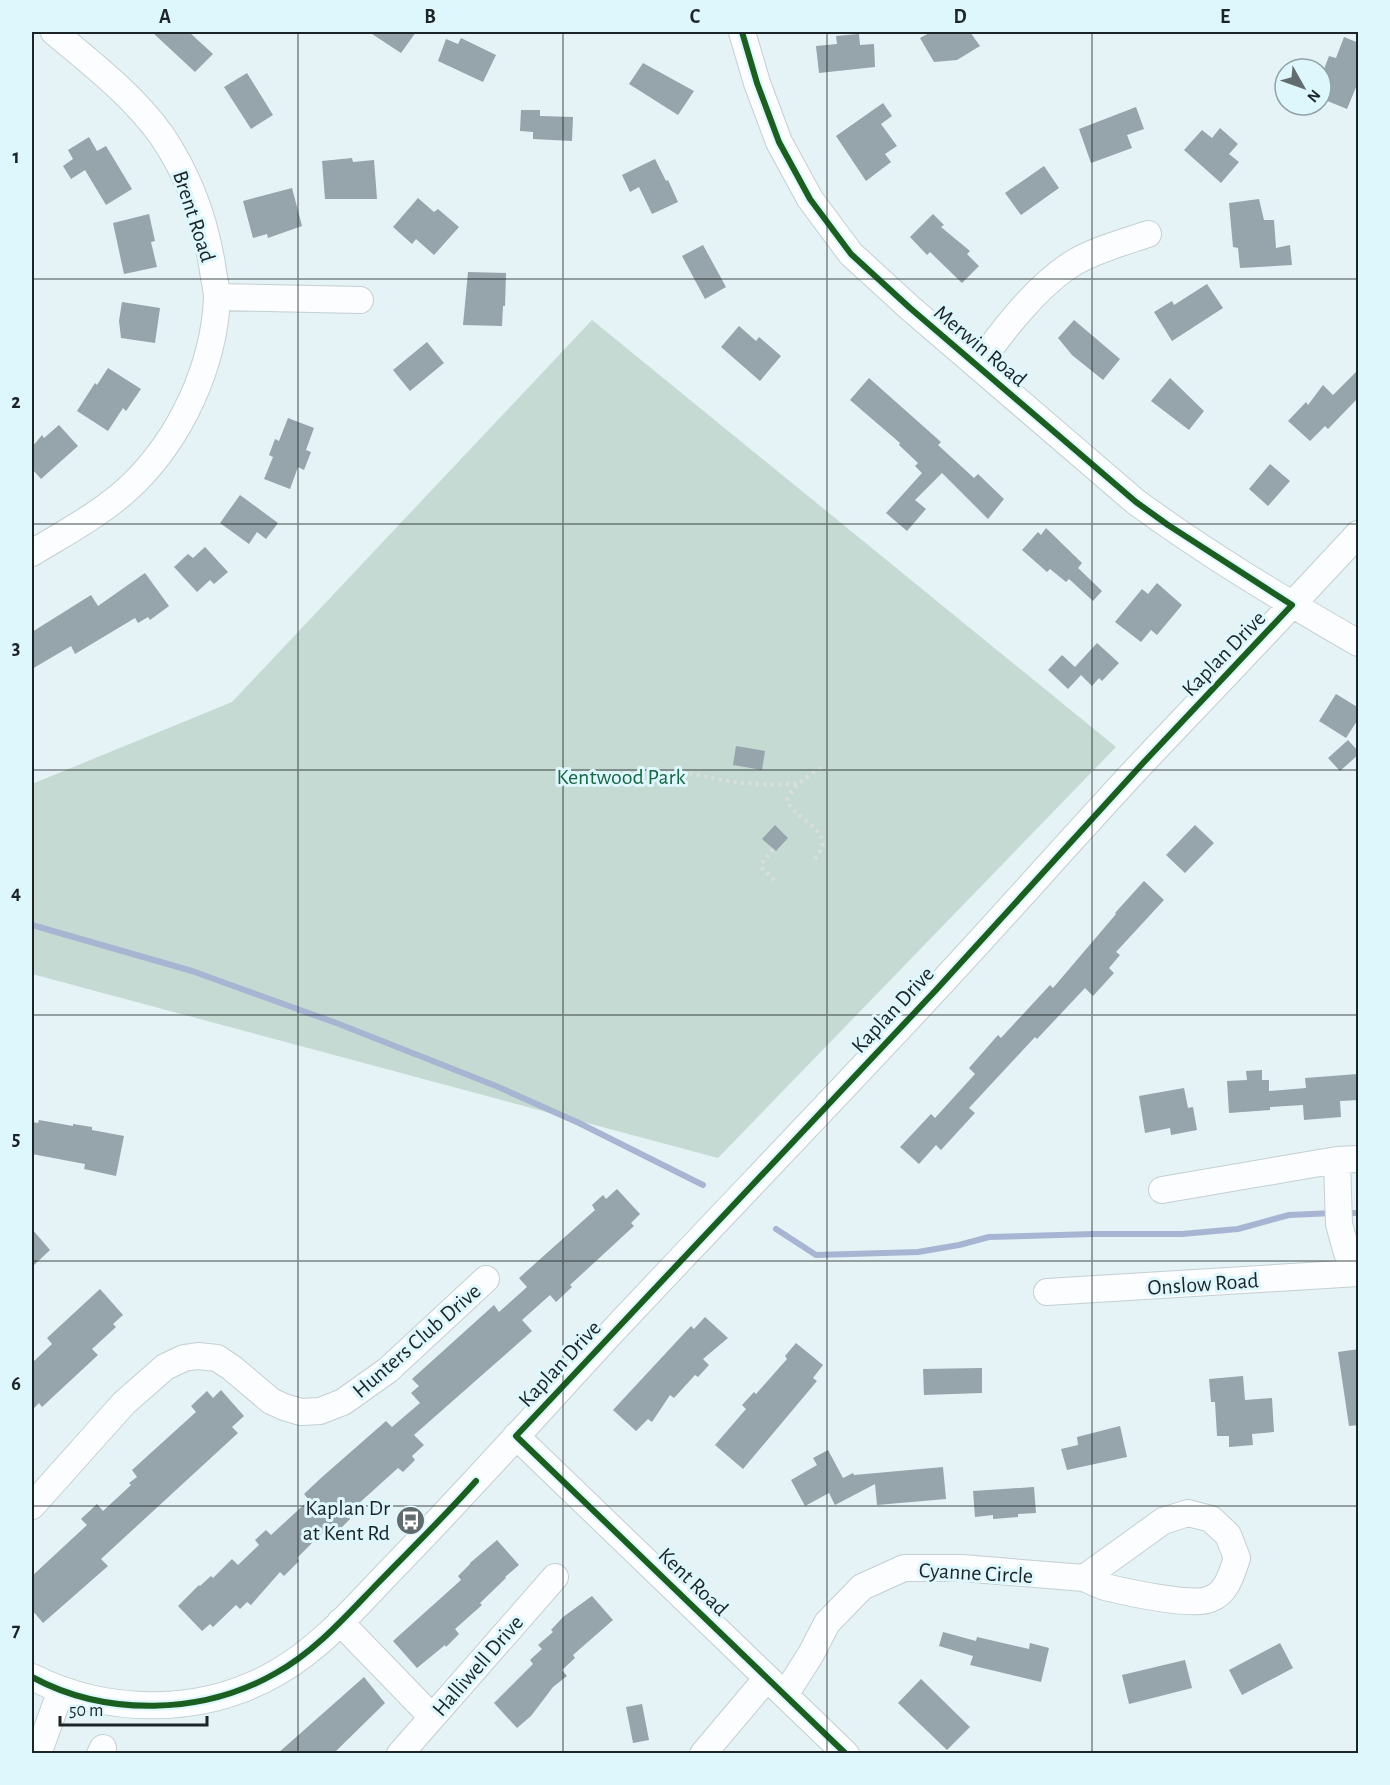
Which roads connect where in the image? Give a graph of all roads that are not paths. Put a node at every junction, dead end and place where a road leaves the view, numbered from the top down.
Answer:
1 (54, 32) edge
2 (742, 32) edge
3 (1148, 234) dead end
4 (217, 297) junction
5 (360, 300) dead end
6 (978, 365) junction
7 (1359, 534) edge
8 (32, 554) edge
9 (1292, 605) junction
10 (1359, 643) edge
11 (1344, 1164) edge
12 (1162, 1190) dead end
13 (1359, 1267) edge
14 (1359, 1273) edge
15 (486, 1279) dead end
16 (1047, 1292) dead end
17 (516, 1436) junction
18 (32, 1506) edge
19 (555, 1578) dead end
20 (1084, 1578) junction
21 (340, 1622) junction
22 (32, 1677) edge
23 (767, 1678) junction
24 (61, 1690) junction
25 (785, 1695) junction
26 (432, 1717) junction
27 (38, 1754) edge
28 (400, 1754) edge
29 (703, 1754) edge
30 (846, 1754) edge

1 - 4 street, Brent Road
2 - 6 street, Merwin Road
3 - 6 street
4 - 5 street
4 - 8 street, Brent Road
6 - 9 street, Merwin Road
7 - 9 street, Kaplan Drive
9 - 10 street, Merwin Road
9 - 17 street, Kaplan Drive
11 - 12 street
11 - 13 street
14 - 16 street, Onslow Road
15 - 18 street, Hunters Club Drive
17 - 21 street, Kaplan Drive
17 - 23 street, Kent Road
19 - 26 street, Halliwell Drive
20 - 20 street, Cyanne Circle
20 - 25 street, Cyanne Circle
21 - 24 street, Kaplan Drive
21 - 26 street
22 - 24 street, Kaplan Drive
23 - 25 street, Kent Road
23 - 29 street
24 - 27 street
25 - 30 street, Kent Road
26 - 28 street, Halliwell Drive

